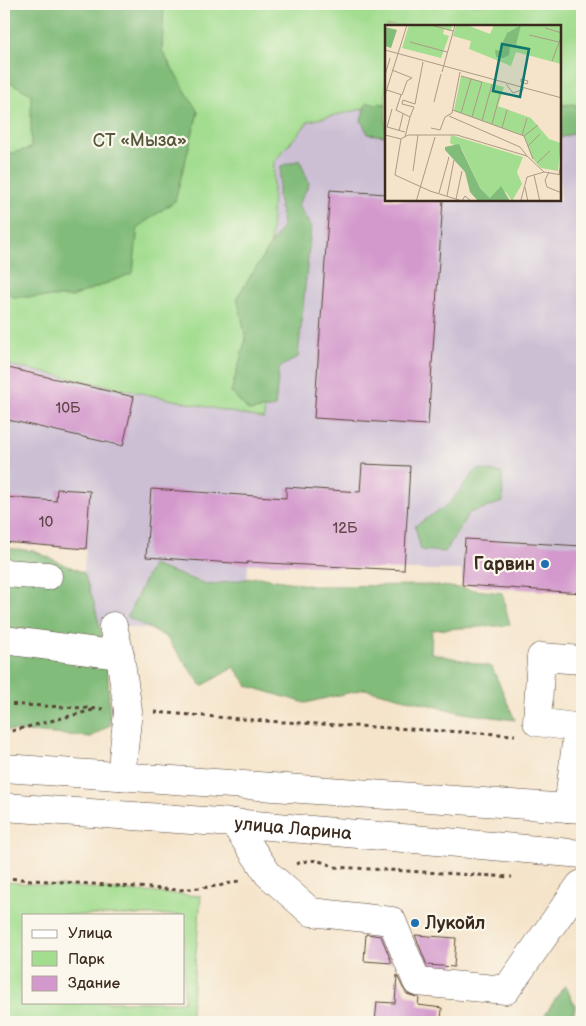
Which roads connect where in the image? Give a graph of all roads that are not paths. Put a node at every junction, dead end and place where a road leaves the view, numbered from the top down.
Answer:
1 (4, 573) edge
2 (48, 576) dead end
3 (113, 626) dead end
4 (4, 640) edge
5 (120, 655) junction
6 (582, 660) edge
7 (580, 728) edge
8 (4, 768) edge
9 (121, 776) junction
10 (4, 807) edge
11 (575, 809) edge
12 (234, 823) junction
13 (582, 854) edge
14 (582, 884) edge

1 - 2 main road
3 - 5 main road
4 - 5 main road
5 - 9 main road
6 - 7 main road
7 - 11 main road
8 - 9 main road
9 - 11 main road
10 - 12 main road, улица Ларина
12 - 13 main road, улица Ларина
12 - 14 main road

